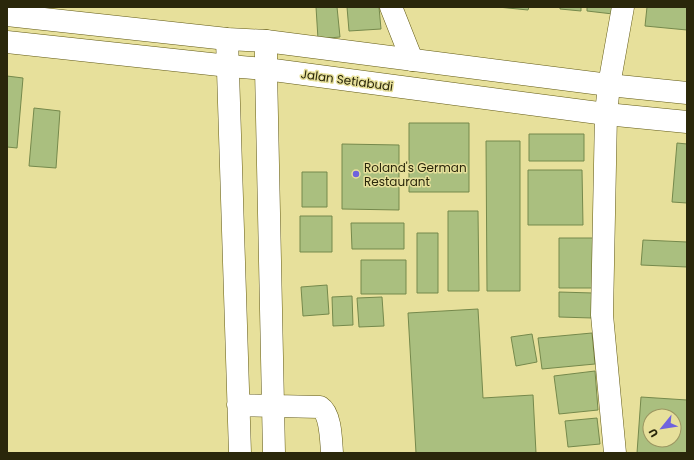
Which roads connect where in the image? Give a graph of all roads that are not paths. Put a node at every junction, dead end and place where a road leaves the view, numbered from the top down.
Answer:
1 (391, 7) edge
2 (623, 7) edge
3 (7, 15) edge
4 (228, 39) junction
5 (7, 42) edge
6 (266, 42) junction
7 (412, 60) junction
8 (229, 66) junction
9 (266, 69) junction
10 (609, 85) junction
11 (687, 93) edge
12 (606, 114) junction
13 (687, 122) edge
14 (238, 405) junction
15 (273, 405) junction
16 (240, 453) edge
17 (274, 453) edge
18 (332, 453) edge
19 (616, 453) edge

1 - 7 main road
2 - 10 main road
3 - 4 main road
4 - 6 main road
4 - 8 main road
5 - 8 main road, Jalan Setiabudi
6 - 7 main road
6 - 9 main road
7 - 10 main road
8 - 9 main road, Jalan Setiabudi
8 - 14 main road
9 - 12 main road, Jalan Setiabudi
9 - 15 main road
10 - 11 main road
10 - 12 main road
12 - 13 main road, Jalan Setiabudi
12 - 19 main road
14 - 15 main road
14 - 16 main road
15 - 17 main road
15 - 18 main road

